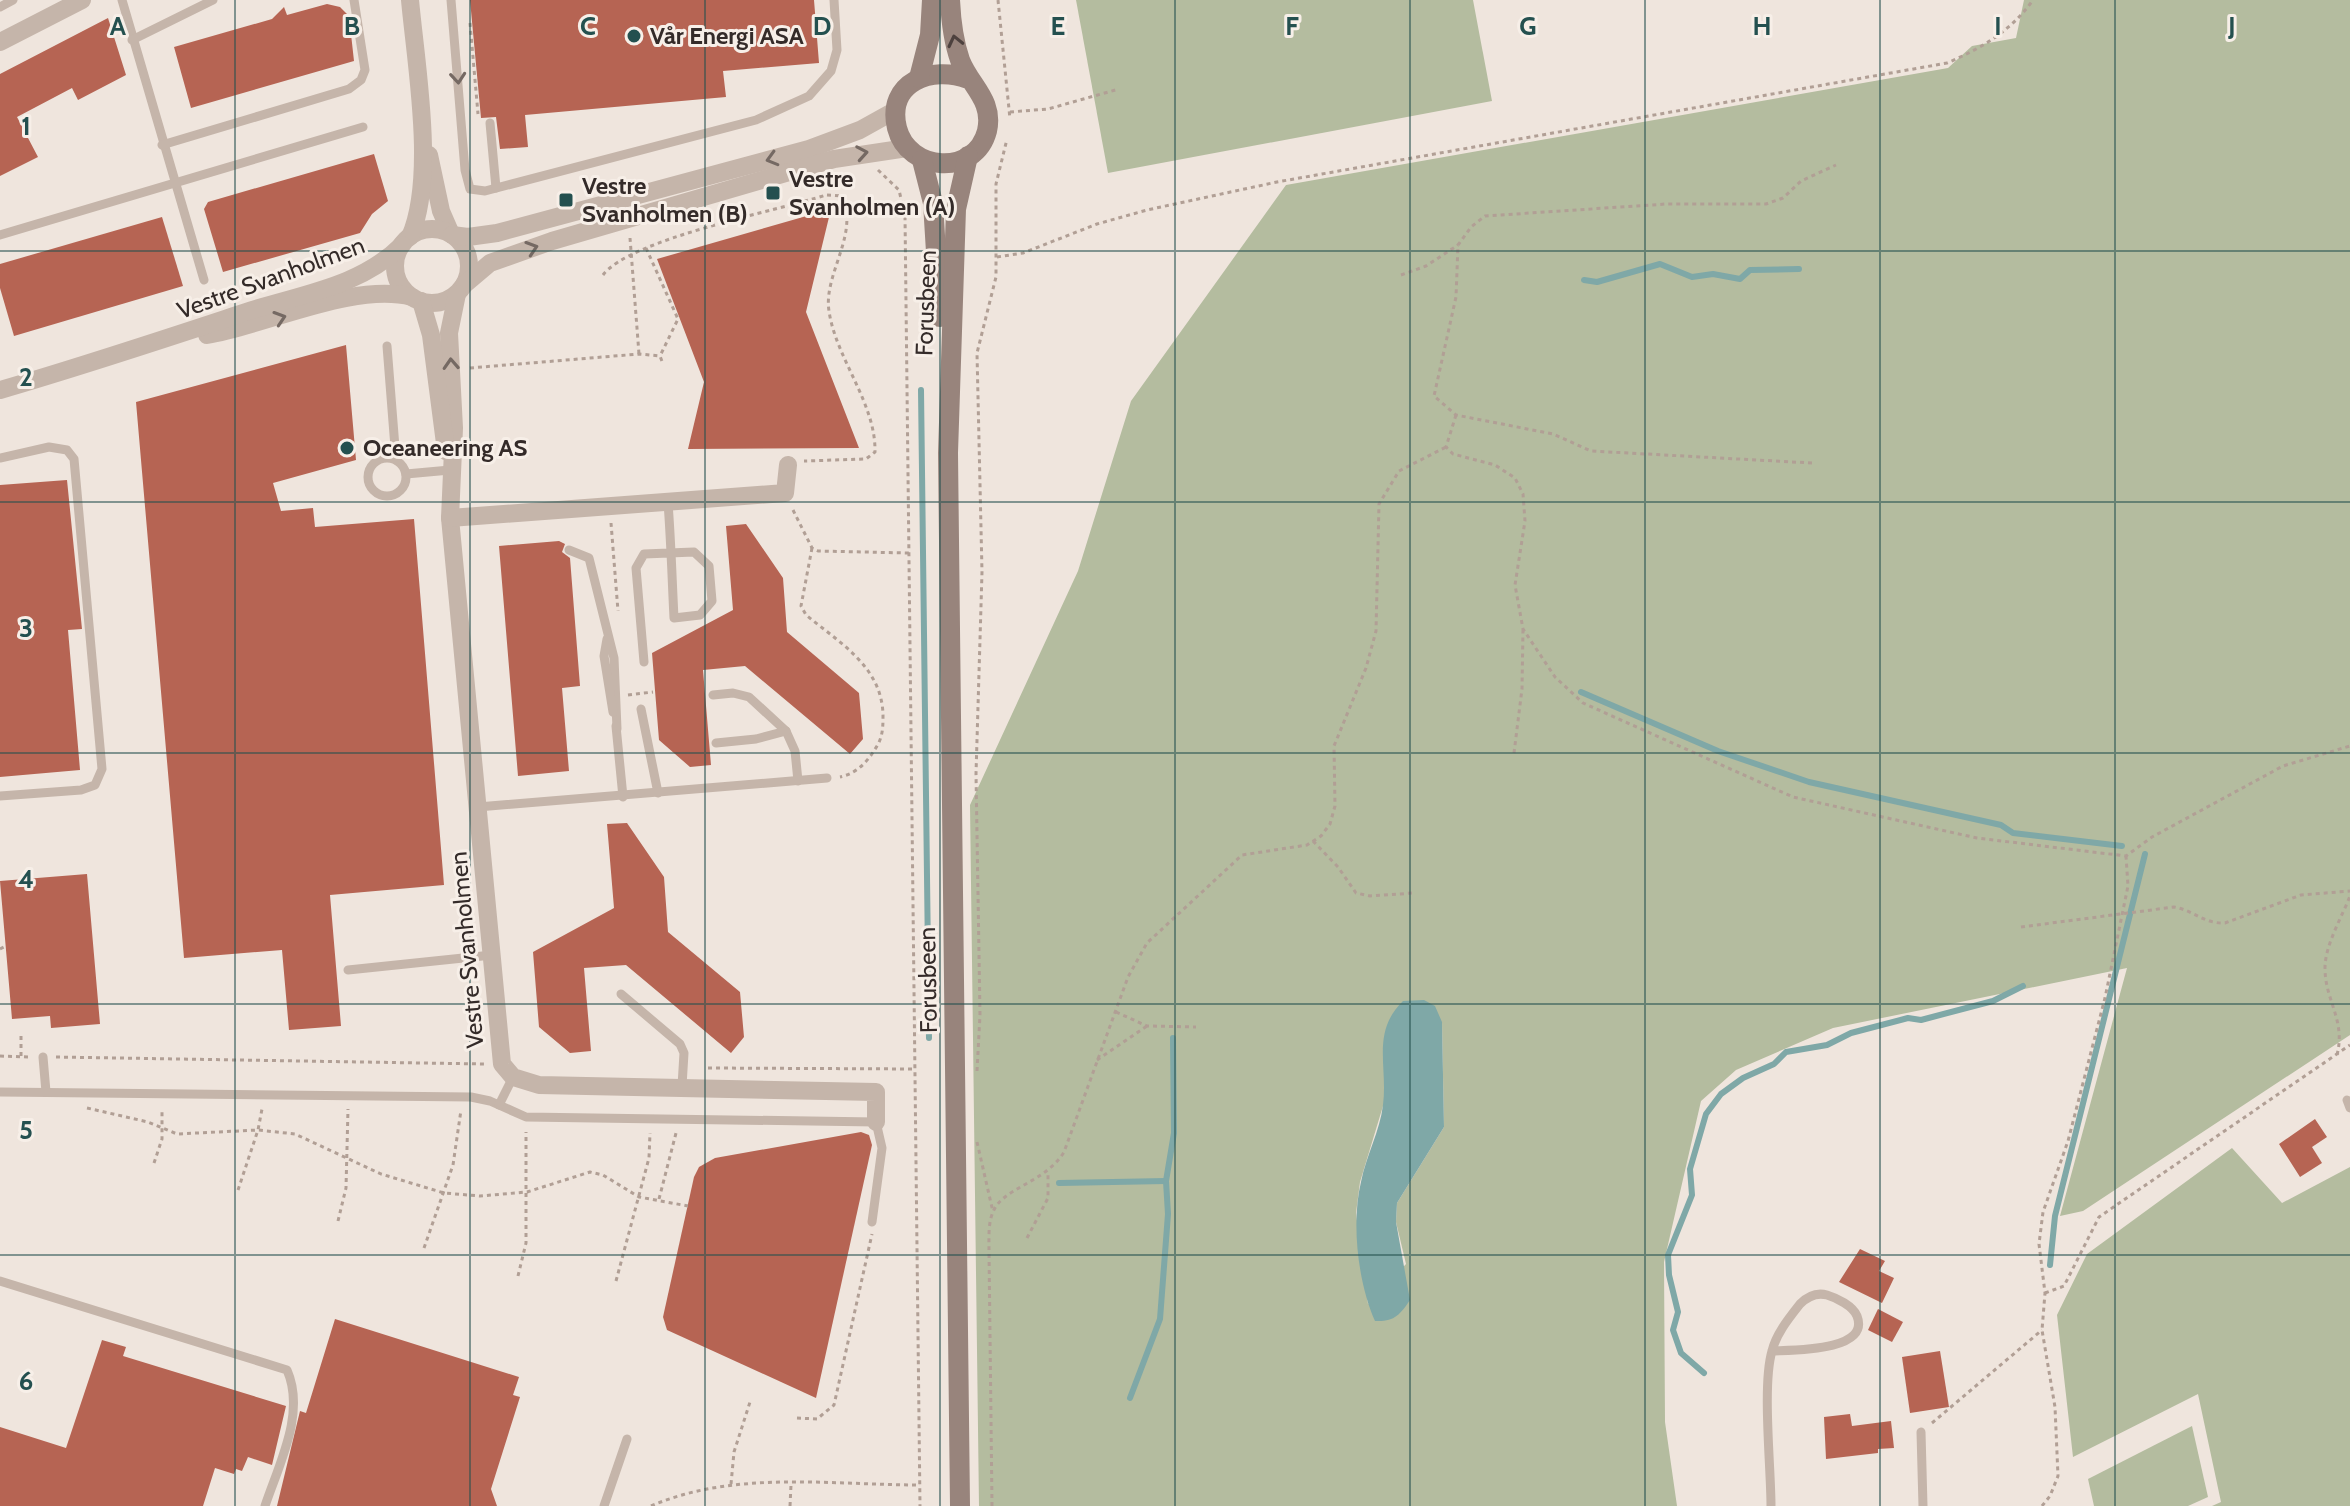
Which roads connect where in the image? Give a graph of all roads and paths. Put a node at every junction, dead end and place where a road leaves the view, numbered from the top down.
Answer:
1 (13, 0) edge
2 (82, 0) edge
3 (122, 0) edge
4 (213, 0) edge
5 (354, 0) edge
6 (410, 0) edge
7 (451, 0) edge
8 (834, 0) edge
9 (932, 0) edge
10 (950, 0) edge
11 (2033, 0) edge
12 (0, 7) edge
13 (470, 23) dead end
14 (132, 40) junction
15 (0, 42) edge
16 (919, 78) junction
17 (968, 79) junction
18 (1119, 89) dead end
19 (896, 110) junction
20 (989, 113) junction
21 (421, 118) junction
22 (484, 125) joint
23 (363, 127) dead end
24 (162, 145) junction
25 (914, 154) junction
26 (968, 156) junction
27 (872, 165) dead end
28 (1836, 165) dead end
29 (174, 183) junction
30 (496, 188) junction
31 (629, 230) dead end
32 (452, 234) junction
33 (0, 235) edge
34 (406, 241) junction
35 (1458, 245) junction
36 (646, 248) junction
37 (631, 254) junction
38 (603, 275) dead end
39 (1401, 275) dead end
40 (204, 280) dead end
41 (460, 289) junction
42 (416, 299) junction
43 (387, 346) dead end
44 (150, 347) junction
45 (639, 354) junction
46 (660, 356) junction
47 (663, 364) dead end
48 (461, 369) dead end
49 (0, 390) edge
50 (1456, 415) junction
51 (1446, 447) junction
52 (948, 453) junction
53 (0, 458) edge
54 (396, 460) junction
55 (1812, 463) dead end
56 (788, 465) joint
57 (450, 470) junction
58 (406, 474) junction
59 (785, 493) junction
60 (668, 503) junction
61 (450, 518) junction
62 (812, 548) junction
63 (569, 550) dead end
64 (671, 553) junction
65 (909, 553) junction
66 (1523, 629) junction
67 (644, 662) dead end
68 (713, 695) dead end
69 (641, 709) dead end
70 (786, 731) junction
71 (716, 743) dead end
72 (2350, 746) edge
73 (1514, 753) dead end
74 (827, 778) joint
75 (798, 781) junction
76 (658, 793) junction
77 (0, 796) edge
78 (623, 797) junction
79 (478, 807) junction
80 (1313, 841) junction
81 (2126, 856) junction
82 (1413, 893) dead end
83 (2350, 893) edge
84 (2122, 913) junction
85 (2021, 927) dead end
86 (492, 955) junction
87 (348, 970) dead end
88 (621, 994) dead end
89 (1116, 1012) junction
90 (1147, 1026) junction
91 (1196, 1027) dead end
92 (21, 1035) dead end
93 (2350, 1045) edge
94 (2337, 1055) junction
95 (0, 1056) edge
96 (21, 1056) junction
97 (43, 1057) junction
98 (1094, 1062) junction
99 (489, 1064) dead end
100 (916, 1069) junction
101 (976, 1073) dead end
102 (513, 1077) junction
103 (683, 1077) junction
104 (0, 1092) edge
105 (46, 1092) junction
106 (162, 1093) junction
107 (262, 1095) junction
108 (348, 1097) junction
109 (462, 1098) junction
110 (499, 1105) junction
111 (83, 1107) dead end
112 (526, 1117) junction
113 (651, 1117) junction
114 (677, 1117) junction
115 (876, 1122) junction
116 (162, 1130) junction
117 (258, 1130) junction
118 (976, 1134) dead end
119 (346, 1155) junction
120 (154, 1163) dead end
121 (1048, 1172) junction
122 (238, 1190) dead end
123 (527, 1192) junction
124 (444, 1193) junction
125 (639, 1197) junction
126 (659, 1200) junction
127 (688, 1206) dead end
128 (993, 1212) junction
129 (338, 1221) dead end
130 (872, 1222) joint
131 (1027, 1238) dead end
132 (424, 1248) dead end
133 (518, 1276) dead end
134 (0, 1281) edge
135 (616, 1281) dead end
136 (2045, 1293) junction
137 (2042, 1330) junction
138 (1772, 1351) junction
139 (750, 1402) dead end
140 (797, 1418) dead end
141 (1921, 1432) joint
142 (627, 1439) dead end
143 (731, 1484) junction
144 (791, 1485) junction
145 (920, 1485) junction
146 (265, 1506) edge
147 (604, 1506) edge
148 (651, 1506) edge
149 (790, 1506) edge
150 (920, 1506) edge
151 (960, 1506) edge
152 (992, 1506) edge
153 (1771, 1506) edge
154 (1923, 1506) edge
155 (2042, 1506) edge

1 - 12 lane
2 - 15 street
3 - 14 lane
4 - 14 lane
5 - 24 lane
6 - 21 street
7 -> 30 lane
8 - 30 lane
9 - 16 main road
17 -> 10 main road
11 - 101 path
13 - 22 path
14 - 24 lane
16 - 17 main road
16 - 19 main road
17 - 20 main road
18 - 20 path
19 - 25 main road
19 -> 32 street
20 - 26 main road
21 - 32 street
21 - 34 street
22 - 30 lane
23 - 29 lane
24 - 29 lane
25 - 26 main road
41 -> 25 street
25 - 52 main road, Forusbeen
26 - 52 main road, Forusbeen
27 - 65 path
28 - 35 path
29 - 33 lane
29 - 40 lane
31 - 37 path
32 - 34 street
32 - 41 street
34 - 42 street
34 - 44 street, Vestre Svanholmen
35 - 39 path
35 - 50 path
36 - 37 path
36 - 46 path
36 - 56 path
37 - 38 path
37 - 45 path
41 - 42 street
57 -> 41 street, Vestre Svanholmen
44 -> 42 street, Vestre Svanholmen
42 - 57 street, Vestre Svanholmen
43 - 54 lane
44 - 49 street, Vestre Svanholmen
45 - 46 path
45 - 48 path
46 - 47 path
50 - 51 path
50 - 55 path
51 - 66 path
51 - 80 path
52 - 151 main road, Forusbeen
53 - 77 lane
54 - 58 lane
54 - 58 lane
56 - 59 street
57 - 58 lane
57 - 61 street, Vestre Svanholmen
59 - 60 street
59 - 62 path
60 - 61 street
60 - 64 lane
61 - 79 street, Vestre Svanholmen
62 - 65 path
62 - 74 path
63 - 78 lane
64 - 64 lane
64 - 67 lane
65 - 100 path
66 - 73 path
66 - 81 path
68 - 70 lane
69 - 76 lane
70 - 71 lane
70 - 75 lane
72 - 81 path
74 - 75 lane
75 - 76 lane
76 - 78 lane
78 - 79 lane
79 - 86 street, Vestre Svanholmen
80 - 82 path
80 - 89 path
81 - 84 path
83 - 84 path
83 - 94 path
84 - 85 path
84 - 136 path
86 - 87 lane
86 - 102 street, Vestre Svanholmen
88 - 103 lane
89 - 90 path
89 - 98 path
90 - 91 path
90 - 98 path
92 - 96 path
93 - 94 path
94 - 136 path
95 - 96 path
96 - 97 path
97 - 99 path
97 - 105 lane
98 - 121 path
100 - 103 path
100 - 145 path
102 - 103 street
102 - 110 lane
103 - 115 street
104 - 105 lane
105 - 106 lane
106 - 107 lane
106 - 116 path
107 - 108 lane
107 - 117 path
108 - 109 lane
108 - 119 path
109 - 110 lane
109 - 124 path
110 - 112 lane
111 - 116 path
112 - 113 lane
112 - 123 path
113 - 114 lane
113 - 125 path
114 - 115 lane
114 - 126 path
115 - 130 lane
116 - 117 path
116 - 120 path
117 - 119 path
117 - 122 path
118 - 128 path
119 - 124 path
119 - 129 path
121 - 128 path
121 - 131 path
123 - 124 path
123 - 125 path
123 - 133 path
124 - 132 path
125 - 126 path
125 - 135 path
126 - 127 path
128 - 152 path
130 - 140 path
134 - 146 lane
136 - 137 path
137 - 141 path
137 - 155 path
138 - 138 lane
138 - 153 lane
139 - 143 path
141 - 154 lane
142 - 147 lane
143 - 144 path
143 - 148 path
144 - 145 path
144 - 149 path
145 - 150 path

